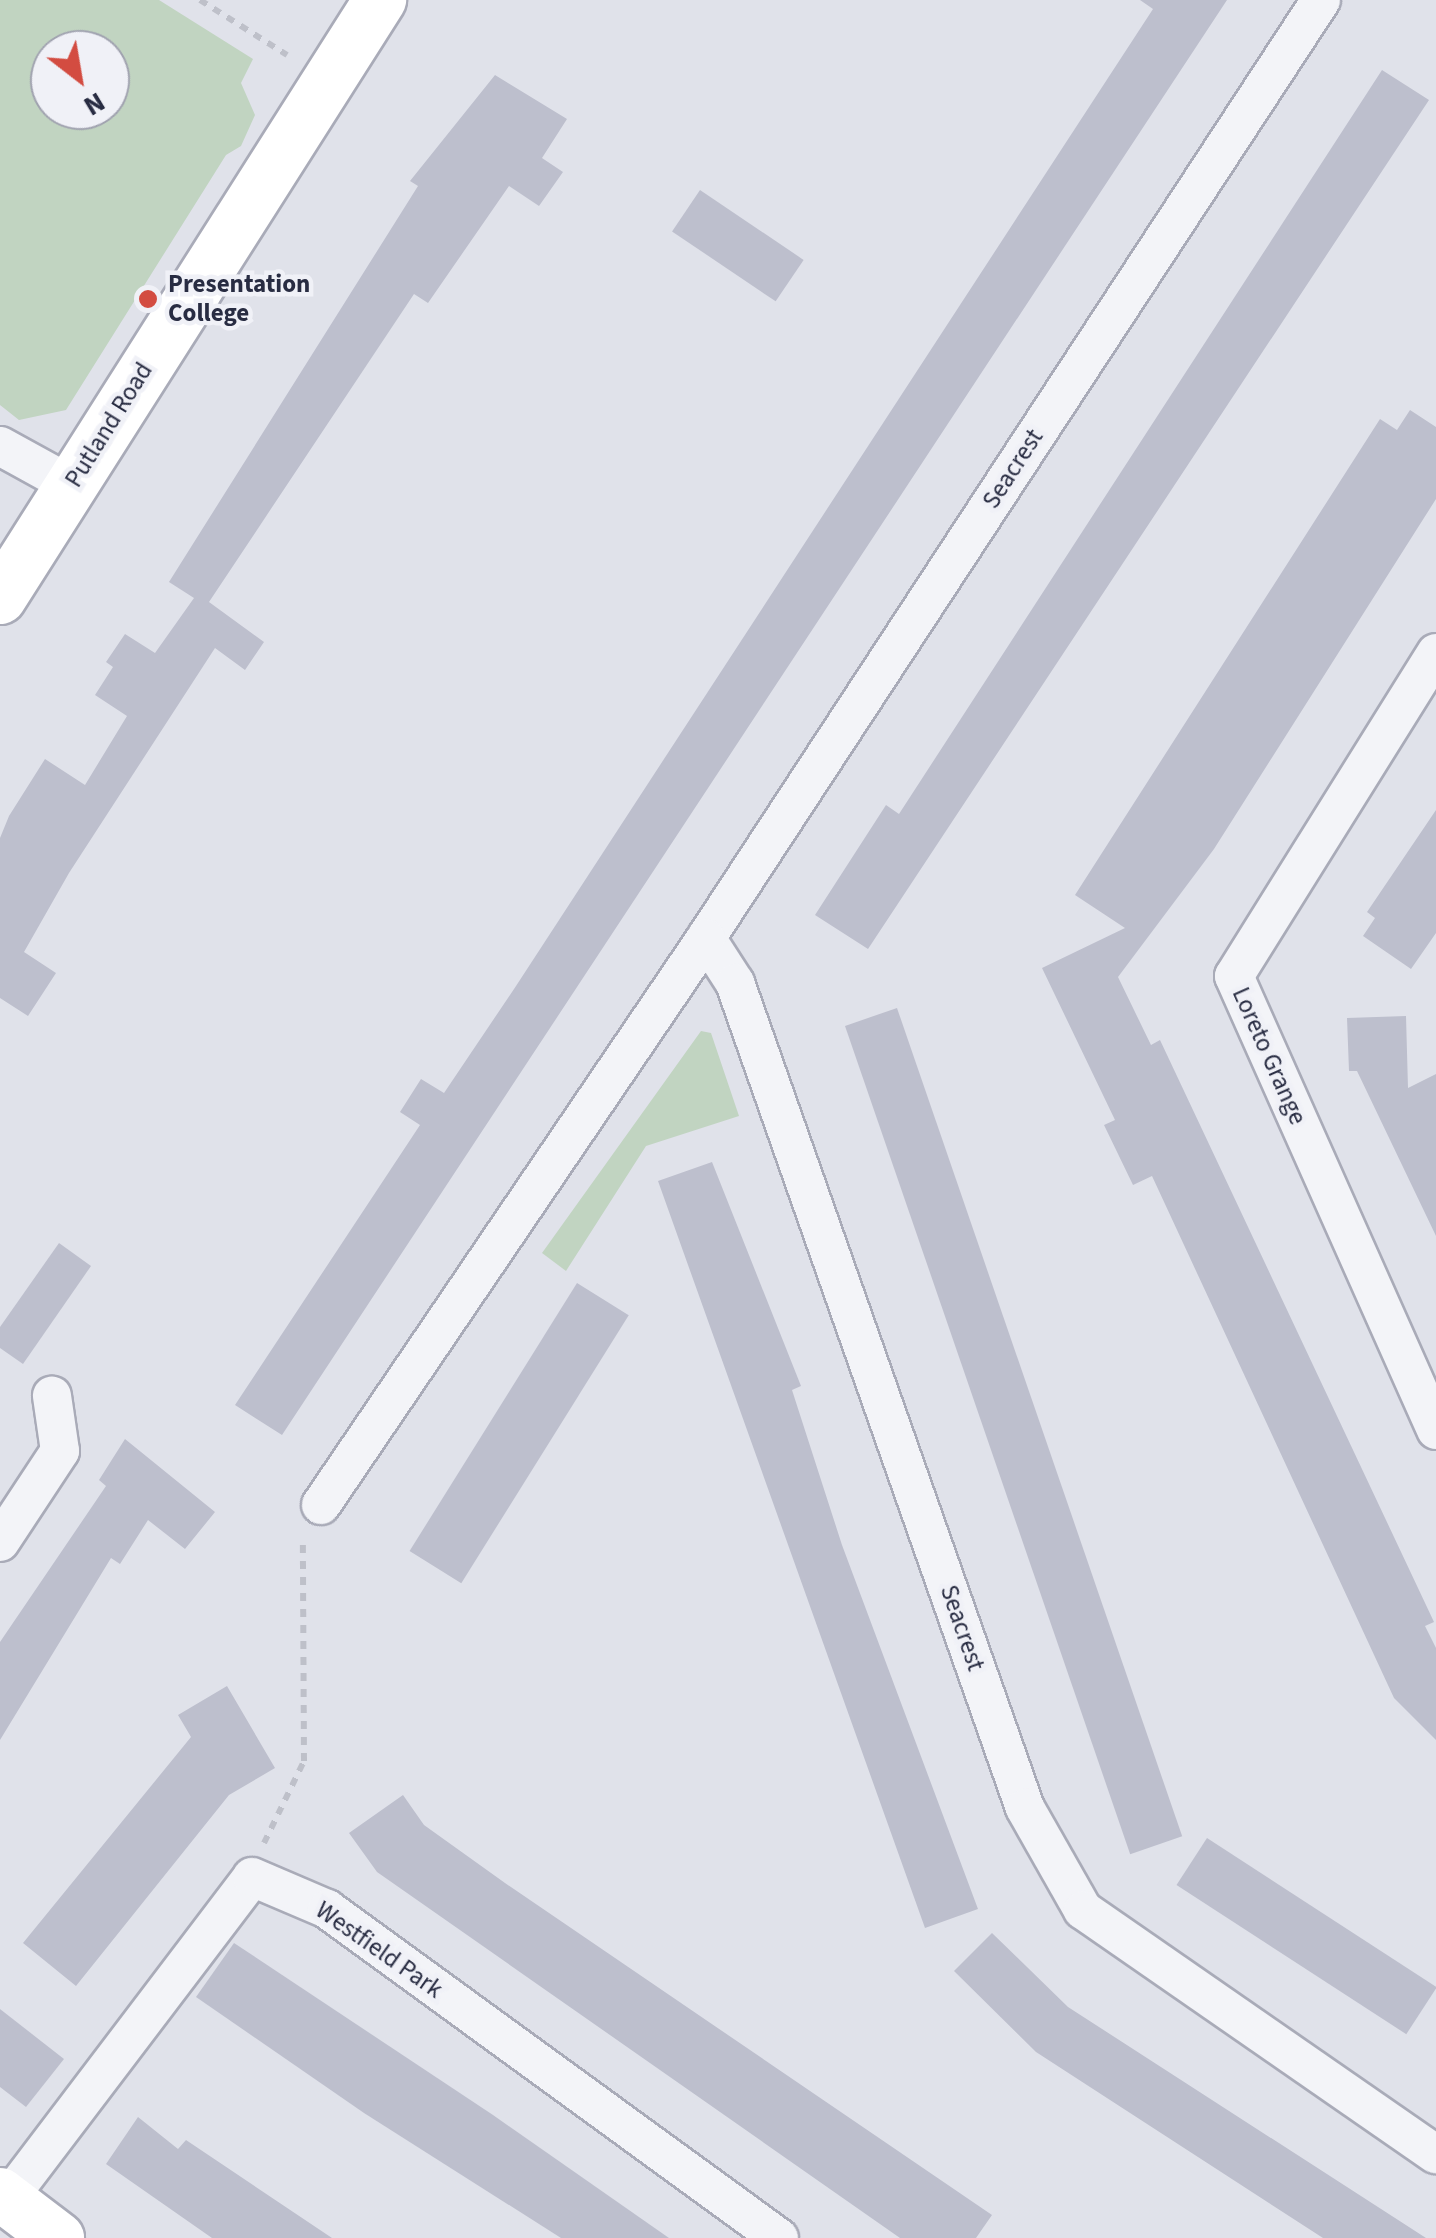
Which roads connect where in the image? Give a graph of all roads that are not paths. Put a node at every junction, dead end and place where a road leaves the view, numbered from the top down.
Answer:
1 (380, 0) edge
2 (1322, 0) edge
3 (0, 446) edge
4 (71, 485) junction
5 (0, 598) edge
6 (1436, 653) edge
7 (706, 938) junction
8 (52, 1396) dead end
9 (1436, 1430) edge
10 (321, 1505) road end
11 (0, 1542) edge
12 (1436, 2154) edge
13 (4, 2197) edge
14 (58, 2238) edge
15 (779, 2238) edge

1 - 4 main road, Putland Road
2 - 7 street, Seacrest
3 - 4 street
4 - 5 main road, Putland Road
6 - 9 street, Loreto Grange
7 - 10 street, Seacrest
7 - 12 street, Seacrest
8 - 11 street
13 - 14 main road
13 - 15 street, Westfield Park

